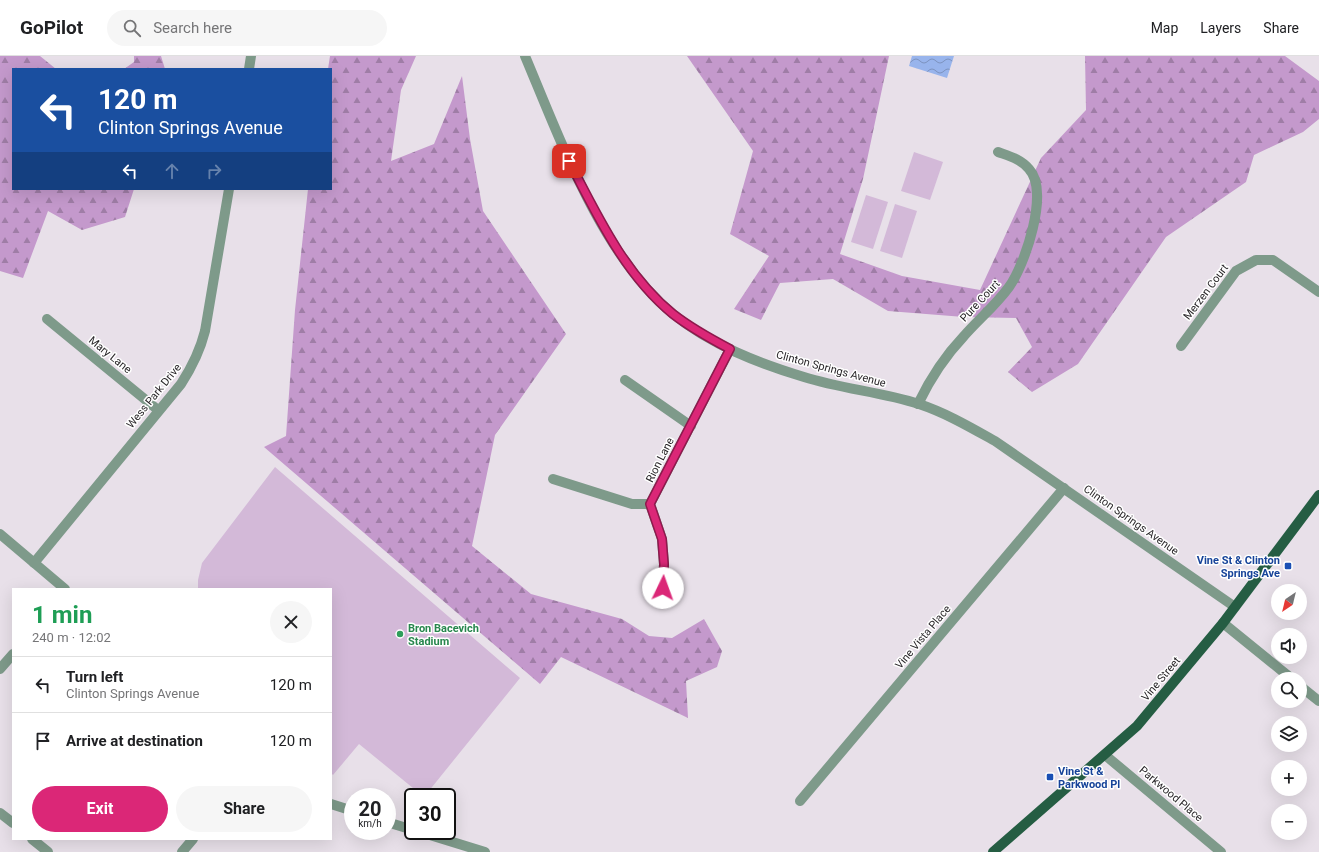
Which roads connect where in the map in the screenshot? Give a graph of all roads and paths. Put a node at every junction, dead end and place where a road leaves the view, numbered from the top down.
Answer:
1 (251, 56) edge
2 (525, 56) edge
3 (249, 68) edge
4 (998, 152) dead end
5 (229, 190) edge
6 (1319, 292) edge
7 (47, 319) dead end
8 (1181, 346) dead end
9 (730, 349) junction
10 (625, 380) dead end
11 (918, 404) junction
12 (158, 410) junction
13 (691, 426) junction
14 (553, 479) dead end
15 (1064, 488) junction
16 (1319, 495) edge
17 (650, 504) junction
18 (0, 534) edge
19 (34, 563) junction
20 (64, 588) edge
21 (663, 588) dead end
22 (1235, 607) junction
23 (1223, 623) junction
24 (12, 655) edge
25 (0, 669) edge
26 (1283, 672) edge
27 (1307, 692) edge
28 (1319, 701) edge
29 (1105, 755) junction
30 (800, 801) dead end
31 (332, 804) edge
32 (344, 809) edge
33 (0, 813) edge
34 (12, 822) edge
35 (33, 840) edge
36 (192, 840) edge
37 (446, 840) edge
38 (48, 852) edge
39 (182, 852) edge
40 (485, 852) edge
41 (993, 852) edge
42 (1221, 852) edge

1 - 3 street
2 - 9 street, Clinton Springs Avenue
4 - 11 street, Pure Court
5 - 12 street, Wess Park Drive
6 - 8 street, Merzen Court
7 - 12 street, Mary Lane
9 - 11 street, Clinton Springs Avenue
9 - 13 street, Rion Lane
10 - 13 street
11 - 15 street, Clinton Springs Avenue
12 - 19 street, Wess Park Drive
13 - 17 street, Rion Lane
14 - 17 street
15 - 22 street, Clinton Springs Avenue
15 - 30 street, Vine Vista Place
16 - 22 main road, Vine Street
17 - 21 street
18 - 19 street
19 - 20 street
22 - 23 main road, Vine Street
23 - 26 street
23 - 29 main road, Vine Street
24 - 25 street
27 - 28 street
29 - 41 main road, Vine Street
29 - 42 street, Parkwood Place
31 - 32 street
33 - 34 street
35 - 38 street
36 - 39 street
37 - 40 street

